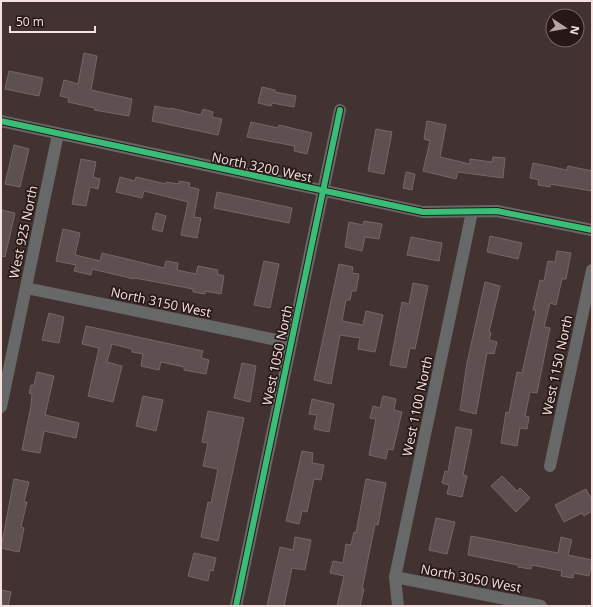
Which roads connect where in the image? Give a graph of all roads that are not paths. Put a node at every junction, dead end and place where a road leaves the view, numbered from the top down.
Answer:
1 (340, 110) dead end
2 (1, 121) edge
3 (58, 134) junction
4 (324, 191) junction
5 (472, 212) junction
6 (592, 230) edge
7 (592, 270) edge
8 (26, 288) junction
9 (291, 343) junction
10 (1, 407) edge
11 (550, 466) dead end
12 (395, 577) junction
13 (236, 606) edge
14 (398, 606) edge
15 (540, 606) edge

1 - 4 street, West 1050 North
2 - 3 street, North 3200 West
3 - 4 street, North 3200 West
3 - 8 street, West 925 North
4 - 5 street, North 3200 West
4 - 9 street, West 1050 North
5 - 6 street, North 3200 West
5 - 12 street, West 1100 North
7 - 11 street, West 1150 North
8 - 9 street, North 3150 West
8 - 10 street, West 925 North
9 - 13 street, West 1050 North
12 - 14 street, West 1100 North
12 - 15 street, North 3050 West

